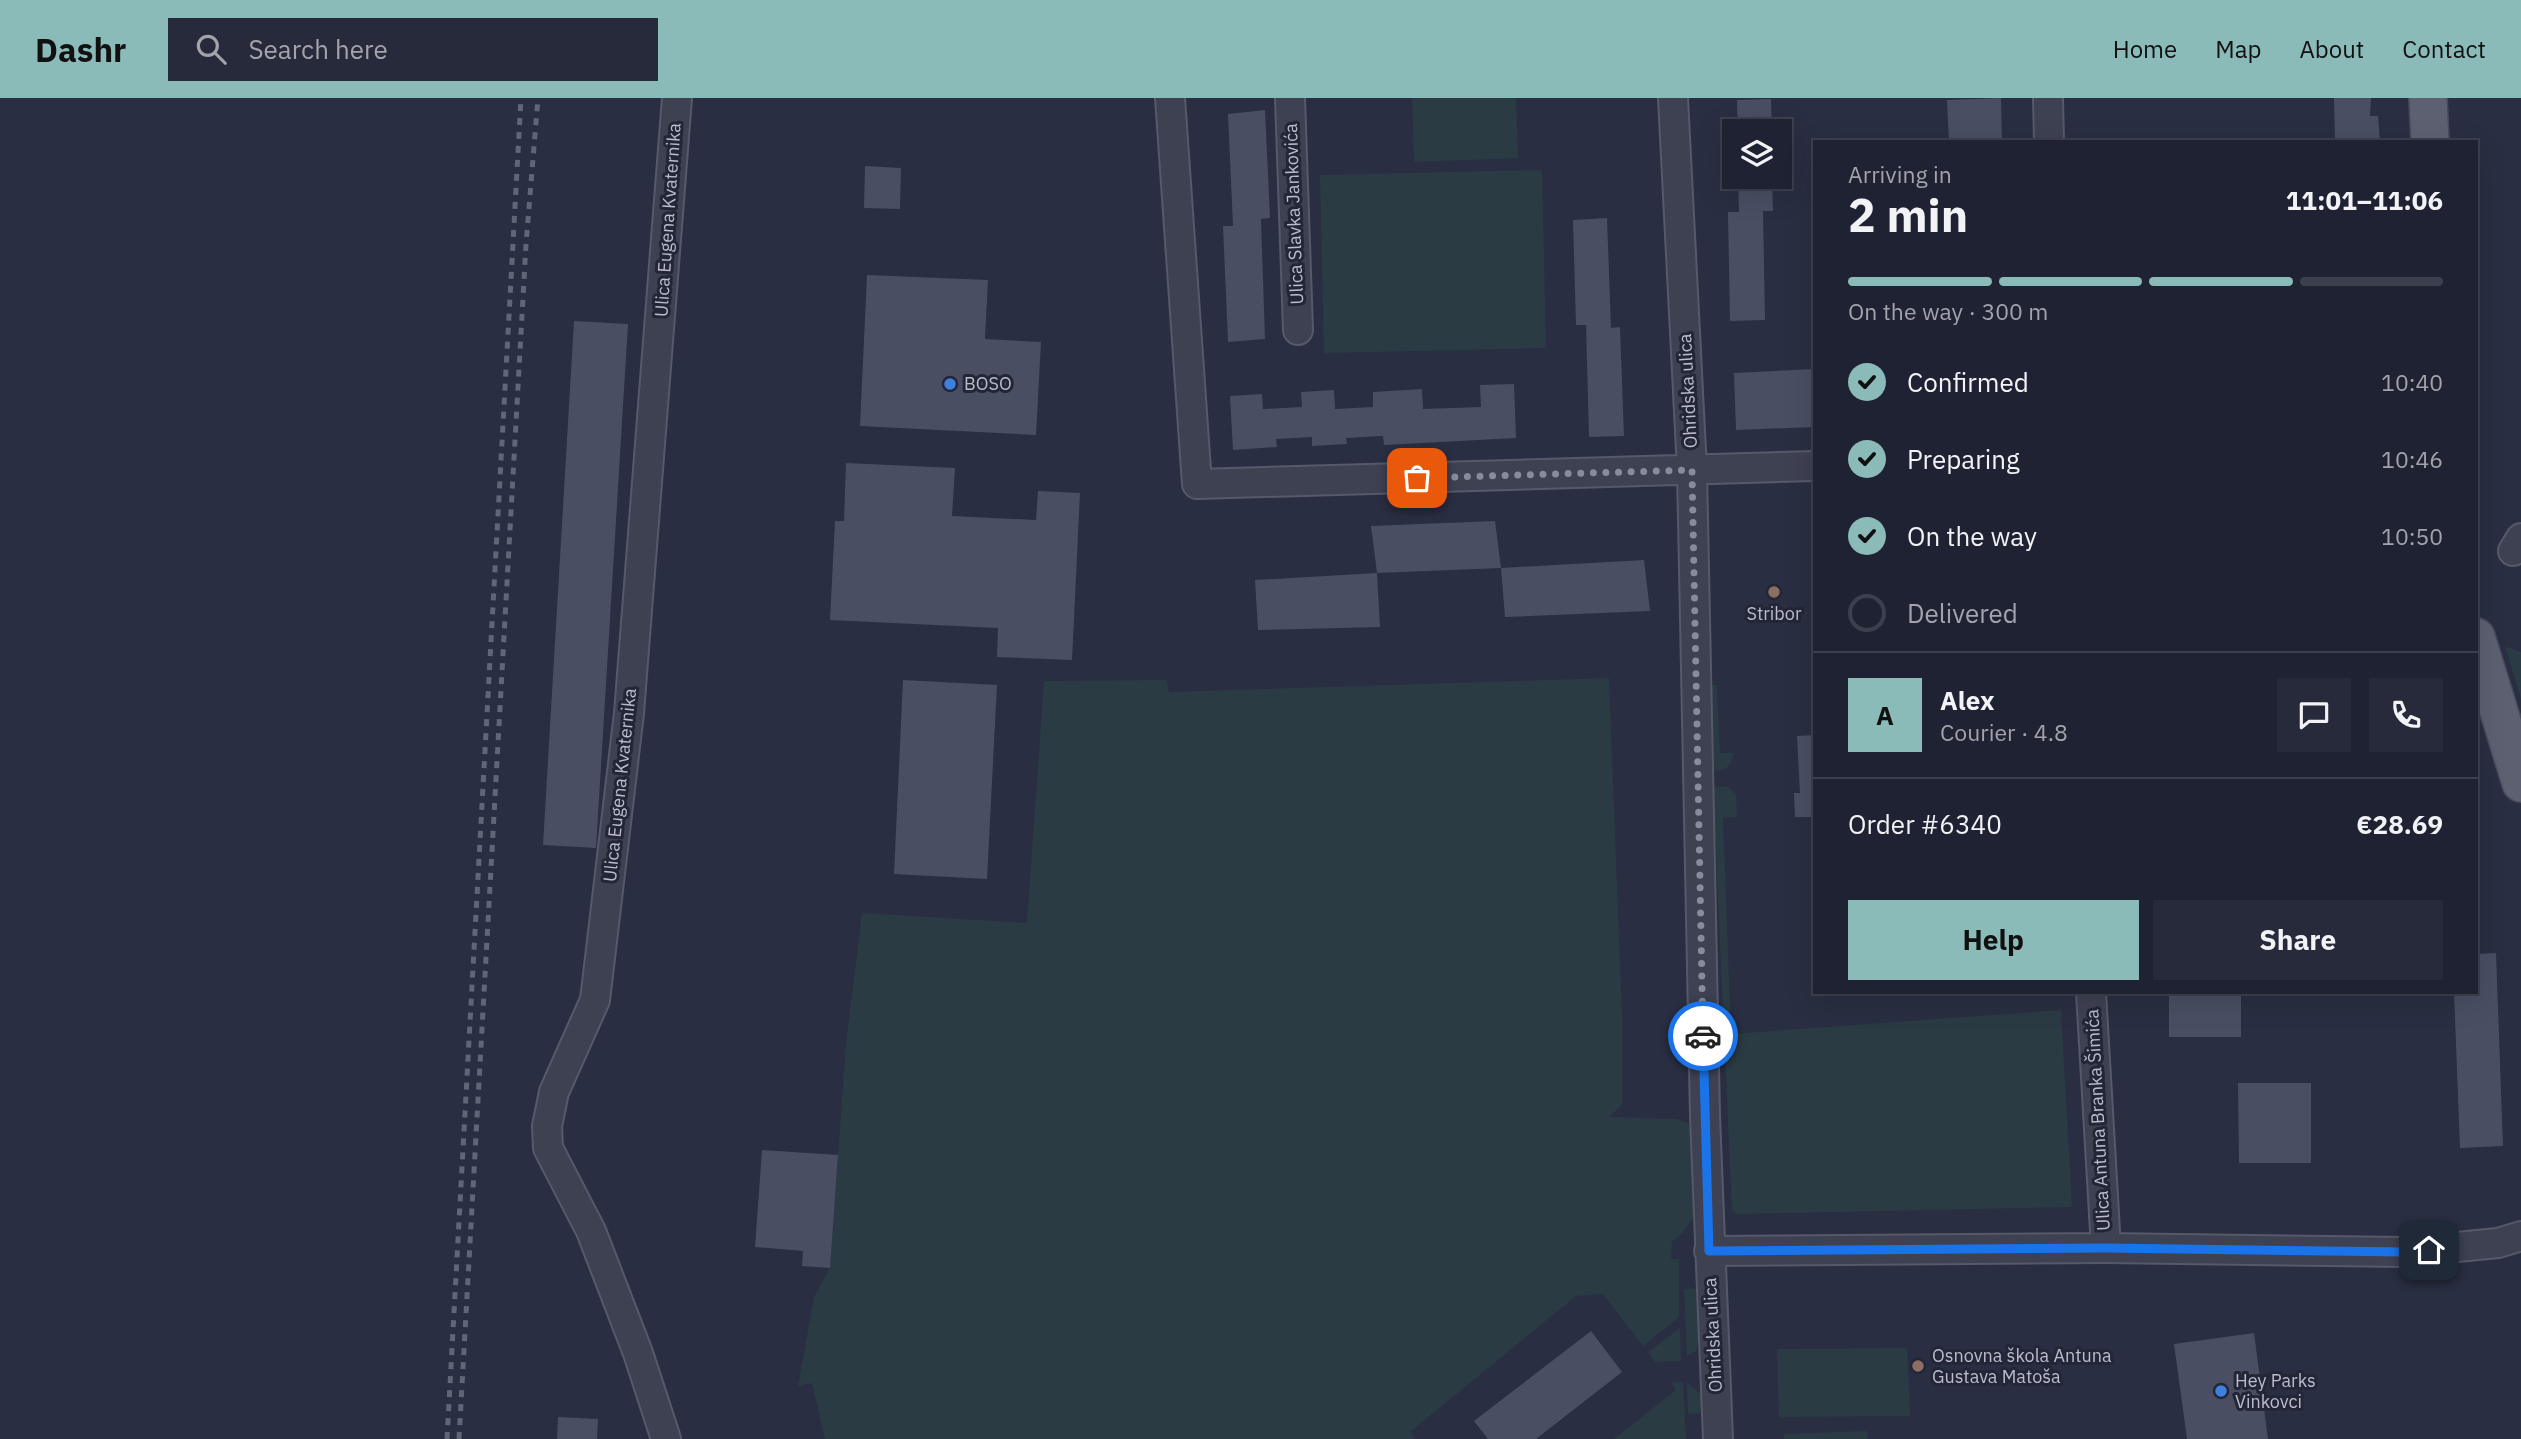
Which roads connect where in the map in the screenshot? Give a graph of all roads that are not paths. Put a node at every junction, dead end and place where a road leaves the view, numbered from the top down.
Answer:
1 (677, 98) edge
2 (1170, 98) edge
3 (1290, 98) edge
4 (1673, 98) edge
5 (2048, 98) edge
6 (2428, 98) edge
7 (2049, 140) edge
8 (2430, 140) edge
9 (1298, 330) dead end
10 (1813, 466) edge
11 (1692, 470) junction
12 (2478, 643) edge
13 (2521, 783) edge
14 (2091, 994) edge
15 (2521, 1236) edge
16 (2106, 1248) junction
17 (1709, 1251) junction
18 (666, 1439) edge
19 (1718, 1439) edge

1 - 18 street, Ulica Eugena Kvaternika
2 - 11 street
3 - 9 street, Ulica Slavka Jankovića
4 - 11 street, Ohridska ulica
5 - 7 street
6 - 8 main road
10 - 11 street
11 - 17 street, Ohridska ulica
12 - 13 main road
14 - 16 street, Ulica Antuna Branka Šimića
15 - 16 street
16 - 17 street
17 - 19 street, Ohridska ulica

